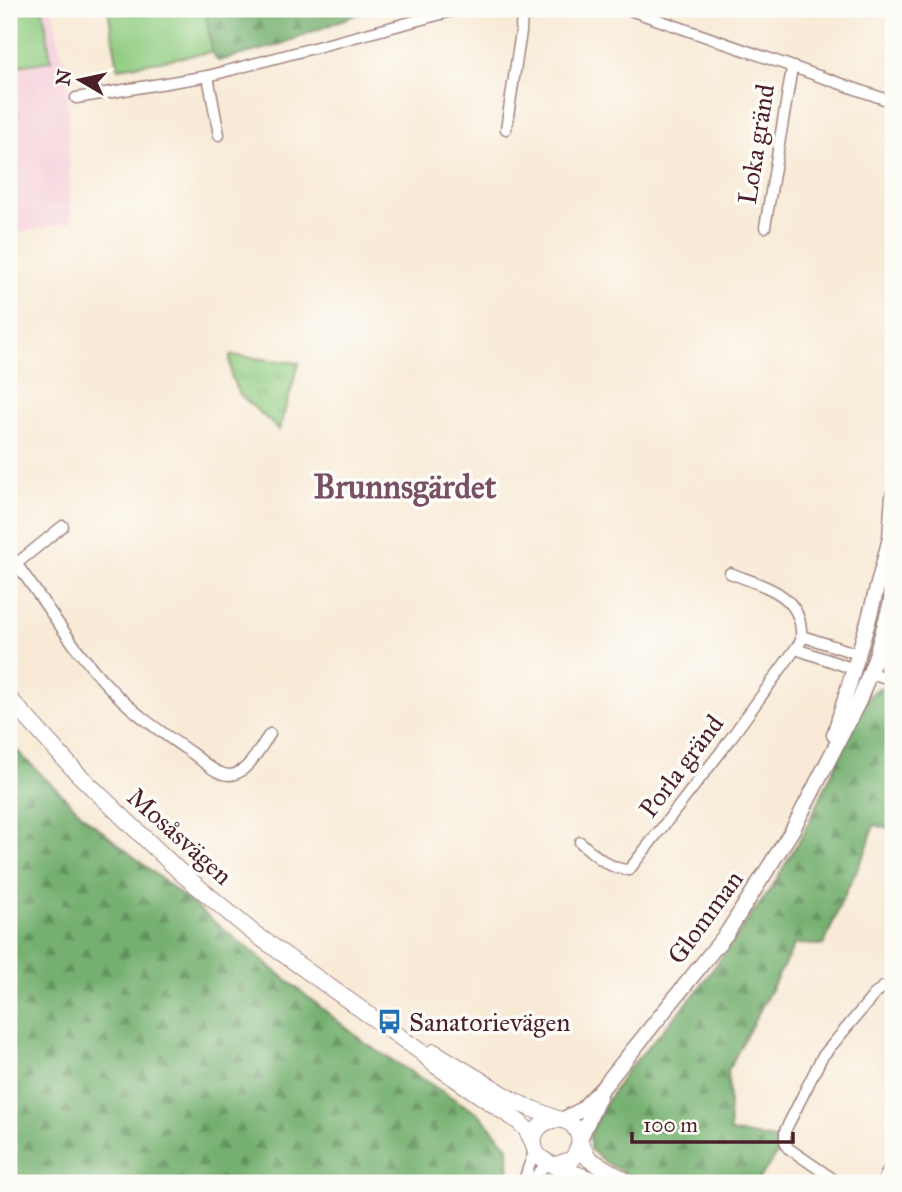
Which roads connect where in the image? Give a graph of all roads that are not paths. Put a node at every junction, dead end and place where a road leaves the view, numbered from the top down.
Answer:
1 (460, 9) edge
2 (522, 9) edge
3 (627, 9) edge
4 (792, 68) junction
5 (208, 76) junction
6 (76, 98) dead end
7 (893, 102) edge
8 (506, 129) dead end
9 (219, 135) dead end
10 (765, 227) dead end
11 (893, 495) edge
12 (64, 526) dead end
13 (9, 554) edge
14 (16, 564) junction
15 (730, 573) dead end
16 (893, 595) edge
17 (800, 642) junction
18 (856, 661) junction
19 (872, 666) junction
20 (893, 666) edge
21 (893, 680) edge
22 (9, 698) edge
23 (270, 734) dead end
24 (826, 764) junction
25 (580, 842) dead end
26 (893, 985) edge
27 (467, 1079) junction
28 (604, 1086) junction
29 (560, 1119) junction
30 (580, 1141) junction
31 (535, 1146) junction
32 (893, 1161) edge
33 (552, 1164) junction
34 (523, 1183) edge
35 (530, 1183) edge
36 (599, 1183) edge
37 (629, 1183) edge
38 (839, 1183) edge
39 (882, 1183) edge

1 - 5 street
2 - 8 street
3 - 4 street
4 - 7 street
4 - 10 street, Loka gränd
5 - 6 street
5 - 9 street
11 - 18 street, Glomman
12 - 14 street
13 - 14 street
14 - 23 street
15 - 17 street
16 - 19 street, Glomman
17 - 18 street
17 - 25 street, Porla gränd
18 - 19 street
18 - 24 street, Glomman
19 - 20 street
19 - 21 street
19 - 24 street, Glomman
22 - 27 main road, Mosåsvägen
24 - 28 street, Glomman
26 - 38 street
27 - 29 main road, Mosåsvägen
27 - 31 main road, Mosåsvägen
28 - 29 street, Glomman
28 - 30 street, Glomman
29 - 30 main road
29 - 31 main road
30 - 33 main road
30 - 37 main road
31 - 33 main road
31 - 34 street
32 - 39 street
33 - 35 street
33 - 36 main road

